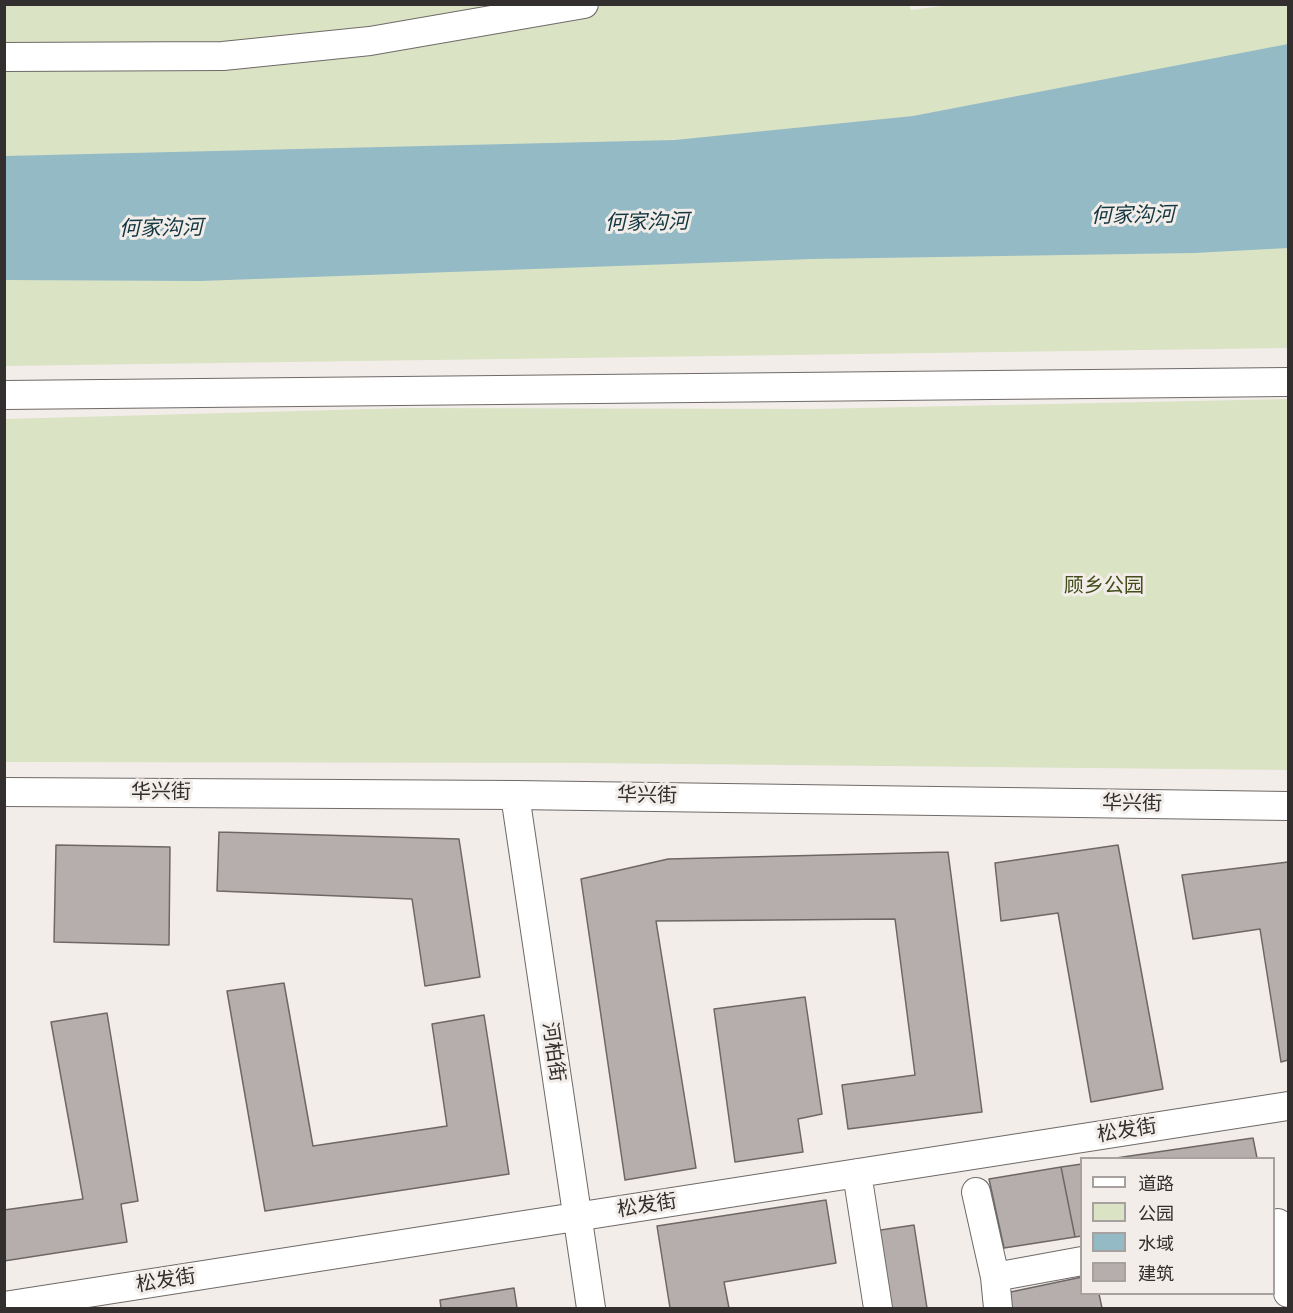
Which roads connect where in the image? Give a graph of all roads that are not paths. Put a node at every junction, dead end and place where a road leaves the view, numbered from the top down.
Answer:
1 (584, 4) edge
2 (4, 57) edge
3 (1288, 382) edge
4 (4, 395) edge
5 (4, 792) edge
6 (515, 795) junction
7 (1288, 806) edge
8 (1288, 1106) edge
9 (857, 1173) junction
10 (975, 1192) dead end
11 (578, 1217) junction
12 (1280, 1223) edge
13 (1080, 1261) edge
14 (994, 1277) junction
15 (1288, 1293) edge
16 (95, 1300) edge
17 (4, 1306) edge
18 (591, 1308) edge
19 (878, 1308) edge
20 (998, 1308) edge

1 - 2 street
3 - 4 street
5 - 6 street, 华兴街
6 - 7 street, 华兴街
6 - 11 street, 河柏街
8 - 9 street, 松发街
9 - 11 street, 松发街
9 - 19 street
10 - 14 street
11 - 16 street, 松发街
11 - 18 street, 河柏街
12 - 15 street
13 - 14 street
14 - 20 street
16 - 17 street, 松发街

